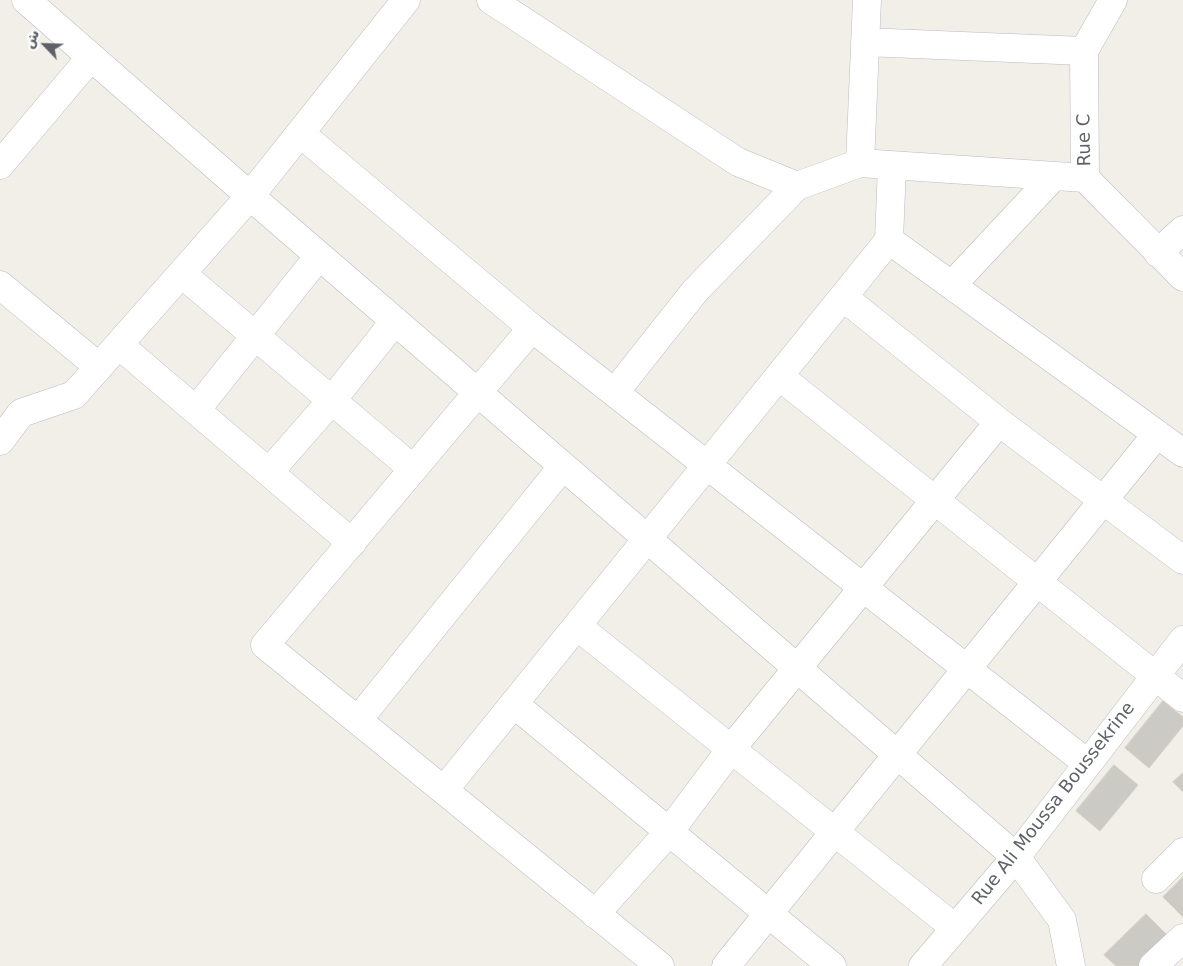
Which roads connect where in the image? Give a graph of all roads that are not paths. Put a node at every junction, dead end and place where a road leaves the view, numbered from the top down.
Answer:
1 (26, 0) edge
2 (406, 0) edge
3 (491, 0) edge
4 (867, 0) edge
5 (1113, 0) edge
6 (865, 42) junction
7 (1084, 51) junction
8 (91, 57) junction
9 (300, 133) junction
10 (860, 163) junction
11 (0, 165) edge
12 (892, 166) junction
13 (1054, 176) junction
14 (1085, 178) junction
15 (798, 186) junction
16 (250, 196) junction
17 (1183, 230) edge
18 (889, 240) junction
19 (1158, 253) junction
20 (319, 256) junction
21 (182, 274) junction
22 (1183, 277) edge
23 (0, 285) edge
24 (952, 286) junction
25 (843, 298) junction
26 (395, 321) junction
27 (532, 328) junction
28 (255, 335) junction
29 (118, 345) junction
30 (99, 367) junction
31 (779, 376) junction
32 (615, 392) junction
33 (478, 393) junction
34 (332, 400) junction
35 (196, 410) junction
36 (1000, 422) junction
37 (1157, 434) junction
38 (0, 441) edge
39 (1183, 453) edge
40 (707, 465) junction
41 (564, 466) junction
42 (413, 469) junction
43 (268, 472) junction
44 (934, 499) junction
45 (1102, 500) junction
46 (647, 539) junction
47 (352, 543) junction
48 (1183, 560) edge
49 (1036, 581) junction
50 (863, 587) junction
51 (577, 626) junction
52 (1183, 640) edge
53 (797, 668) junction
54 (967, 669) junction
55 (1156, 676) junction
56 (1183, 698) edge
57 (514, 704) junction
58 (358, 720) junction
59 (730, 749) junction
60 (897, 754) junction
61 (1087, 763) junction
62 (444, 790) junction
63 (669, 832) junction
64 (835, 832) junction
65 (1183, 852) edge
66 (1016, 857) junction
67 (1156, 879) dead end
68 (595, 914) junction
69 (768, 914) junction
70 (955, 928) junction
71 (1183, 938) edge
72 (660, 966) edge
73 (726, 966) edge
74 (832, 966) edge
75 (923, 966) edge
76 (1071, 966) edge
77 (1153, 966) edge

1 - 8 street
2 - 9 street
3 - 15 street
4 - 6 street
5 - 7 street
6 - 7 street
6 - 10 street
7 - 14 street, Rue C
8 - 11 street
8 - 16 street
9 - 16 street
9 - 27 street
10 - 12 street
10 - 15 street
12 - 13 street
12 - 18 street
13 - 14 street
13 - 24 street
14 - 19 street, Rue C
15 - 32 street
16 - 20 street
16 - 21 street
17 - 19 street
18 - 24 street
18 - 25 street
19 - 22 street, Rue C
20 - 26 street
20 - 28 street
21 - 28 street
21 - 29 street
23 - 30 street
24 - 37 street
25 - 31 street
25 - 36 street
26 - 33 street
26 - 34 street
27 - 32 street
27 - 33 street
28 - 34 street
28 - 35 street
29 - 30 street
29 - 35 street
30 - 38 street
31 - 40 street
31 - 44 street
32 - 40 street
33 - 41 street
33 - 42 street
34 - 42 street
34 - 43 street
35 - 43 street
36 - 44 street
36 - 45 street
37 - 39 street
37 - 45 street
40 - 46 street
40 - 50 street
41 - 46 street
41 - 58 street
42 - 47 street
43 - 47 street
44 - 49 street
44 - 50 street
45 - 48 street
45 - 49 street
46 - 51 street
46 - 53 street
47 - 58 street
49 - 54 street
49 - 55 street
50 - 53 street
50 - 54 street
51 - 57 street
51 - 59 street
52 - 55 street, Rue Ali Moussa Boussekrine
53 - 59 street
53 - 60 street
54 - 60 street
54 - 61 street
55 - 56 street
55 - 61 street, Rue Ali Moussa Boussekrine
57 - 62 street
57 - 63 street
58 - 62 street
59 - 63 street
59 - 64 street
60 - 64 street
60 - 66 street
61 - 66 street, Rue Ali Moussa Boussekrine
62 - 68 street
63 - 68 street
63 - 69 street
64 - 69 street
64 - 70 street
65 - 67 street
66 - 70 street, Rue Ali Moussa Boussekrine
66 - 76 street
68 - 72 street
69 - 73 street
69 - 74 street
70 - 75 street, Rue Ali Moussa Boussekrine
71 - 77 street

